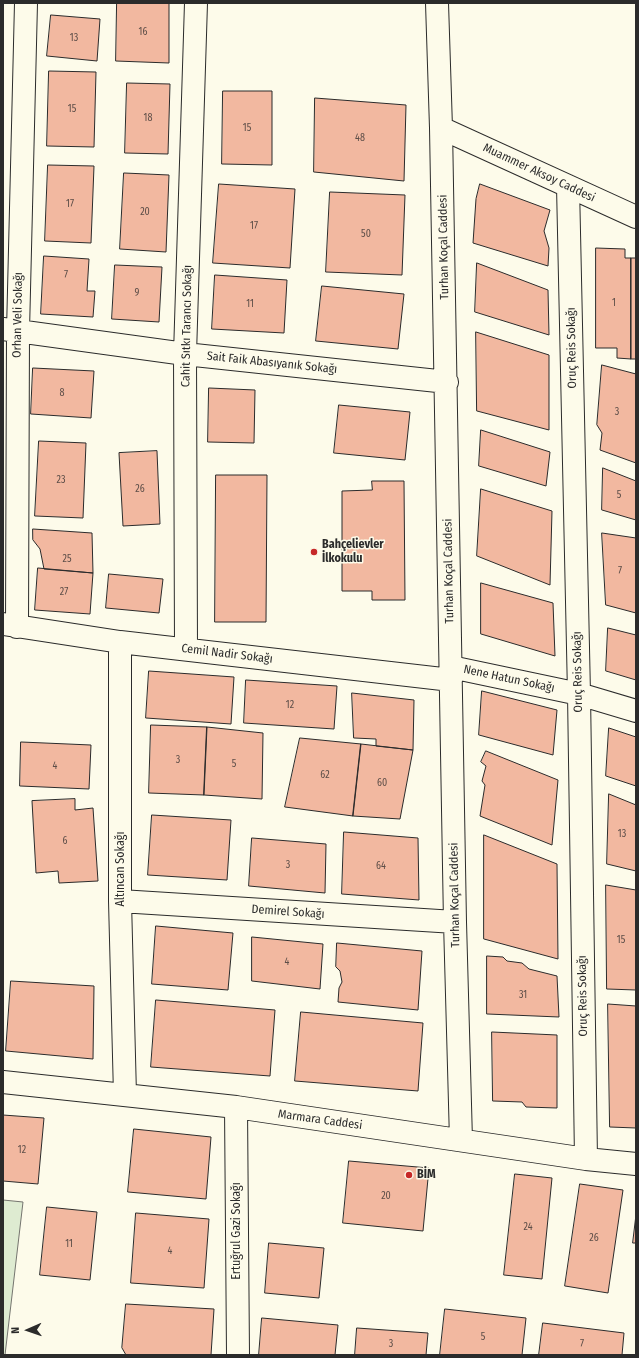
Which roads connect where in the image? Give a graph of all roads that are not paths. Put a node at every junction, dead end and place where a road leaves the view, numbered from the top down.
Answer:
1 (26, 3) edge
2 (196, 3) edge
3 (437, 3) edge
4 (441, 128) junction
5 (568, 186) junction
6 (636, 217) edge
7 (10, 330) edge
8 (185, 354) junction
9 (447, 382) junction
10 (10, 626) edge
11 (120, 642) junction
12 (186, 649) junction
13 (451, 673) junction
14 (579, 694) junction
15 (636, 711) edge
16 (120, 901) junction
17 (455, 922) junction
18 (3, 1082) edge
19 (125, 1095) junction
20 (236, 1107) junction
21 (461, 1140) junction
22 (586, 1159) junction
23 (636, 1164) edge
24 (238, 1355) edge

1 - 7 street, Orhan Veli Sokağı
2 - 8 street, Cahit Sıtkı Tarancı Sokağı
3 - 4 street, Turhan Koçal Caddesi
4 - 5 street, Muammer Aksoy Caddesi
4 - 9 street, Turhan Koçal Caddesi
5 - 6 street, Muammer Aksoy Caddesi
5 - 14 street, Oruç Reis Sokağı
7 - 8 street, Sait Faik Abasıyanık Sokağı
7 - 10 street, Orhan Veli Sokağı
8 - 9 street, Sait Faik Abasıyanık Sokağı
8 - 12 street, Cahit Sıtkı Tarancı Sokağı
9 - 13 street, Turhan Koçal Caddesi
10 - 11 street, Cemil Nadir Sokağı
11 - 12 street, Cemil Nadir Sokağı
11 - 16 street, Altıncan Sokağı
12 - 13 street, Cemil Nadir Sokağı
13 - 14 street, Nene Hatun Sokağı
13 - 17 street, Turhan Koçal Caddesi
14 - 15 street, Nene Hatun Sokağı
14 - 22 street, Oruç Reis Sokağı
16 - 17 street, Demirel Sokağı
16 - 19 street, Altıncan Sokağı
17 - 21 street, Turhan Koçal Caddesi
18 - 19 street, Marmara Caddesi
19 - 20 street, Marmara Caddesi
20 - 21 street, Marmara Caddesi
20 - 24 street, Ertuğrul Gazi Sokağı
21 - 22 street, Marmara Caddesi
22 - 23 street, Marmara Caddesi

